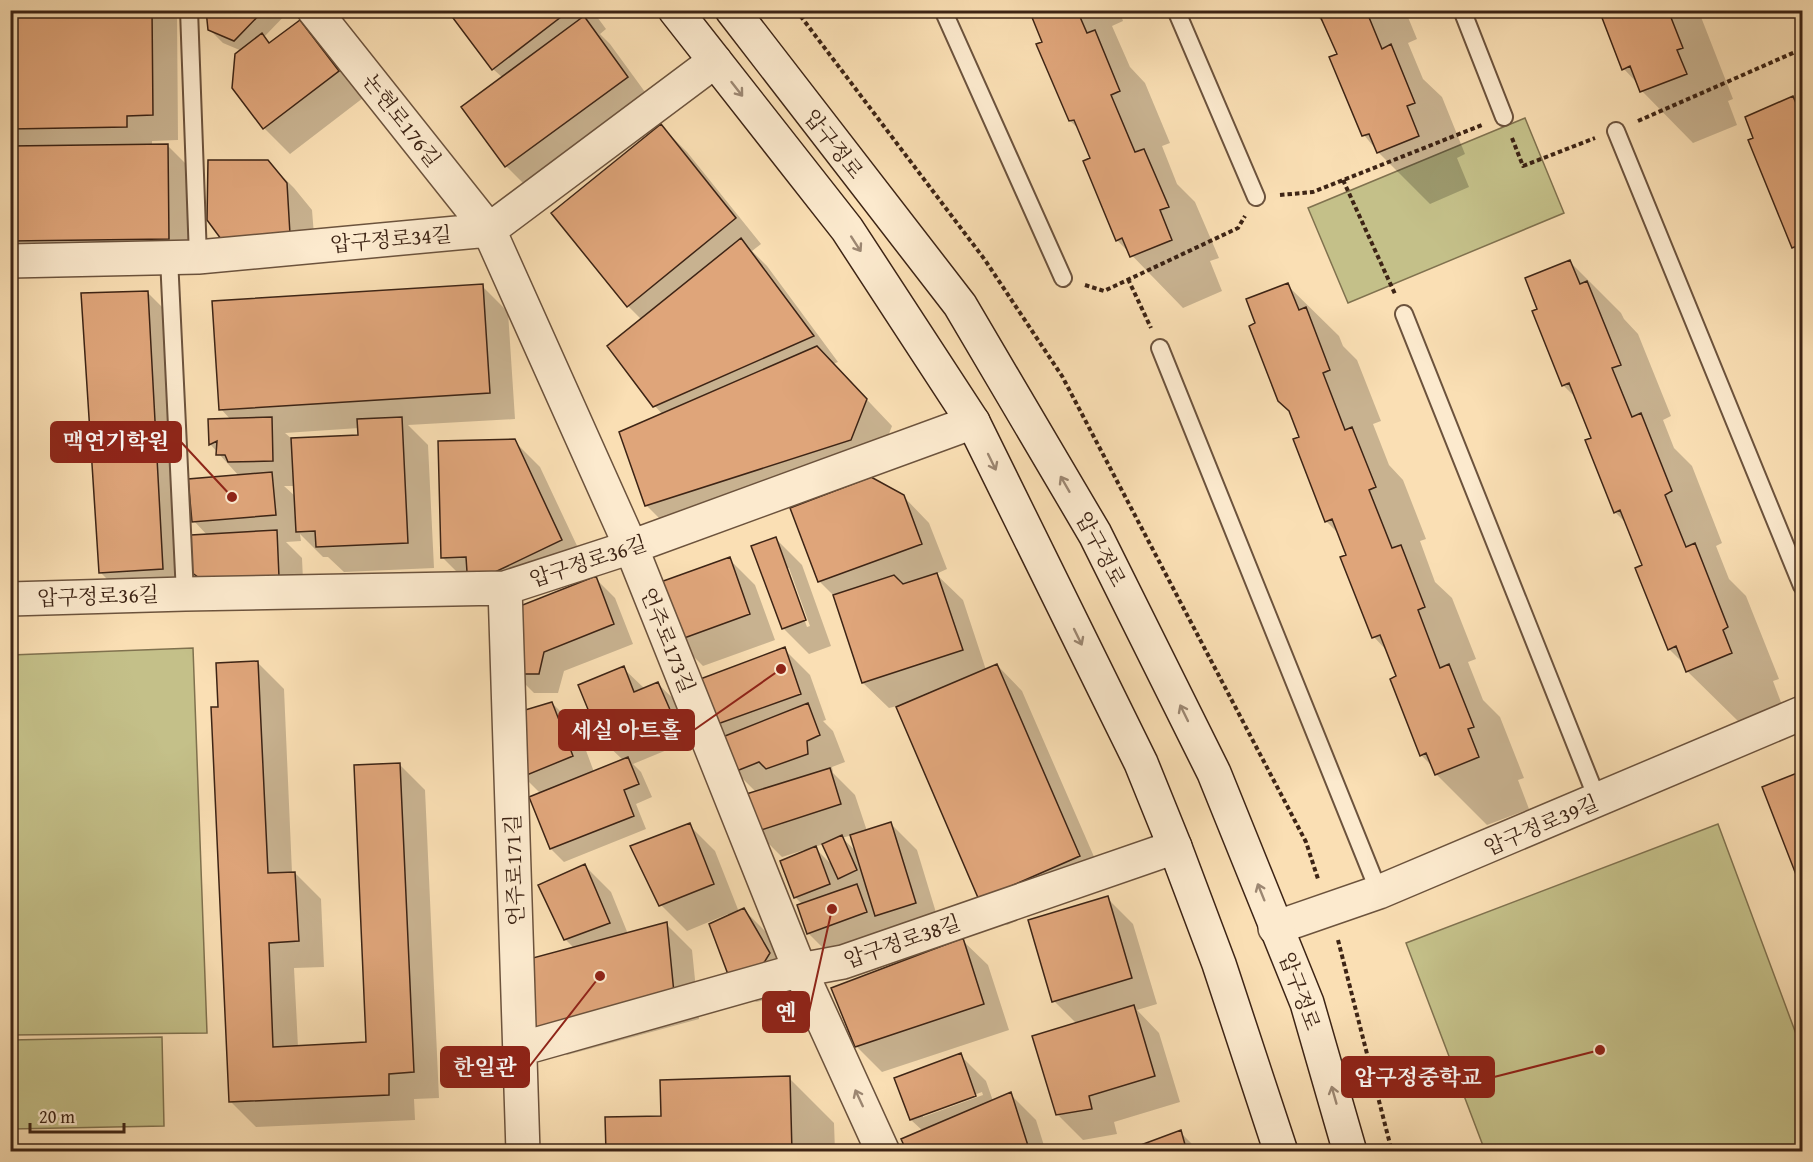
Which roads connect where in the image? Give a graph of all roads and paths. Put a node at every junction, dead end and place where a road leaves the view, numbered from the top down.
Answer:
1 (189, 10) edge
2 (314, 10) edge
3 (675, 10) edge
4 (732, 10) edge
5 (944, 10) edge
6 (1176, 10) edge
7 (1462, 10) edge
8 (1803, 50) edge
9 (715, 61) junction
10 (1504, 117) junction
11 (1616, 130) junction
12 (1343, 180) junction
13 (1256, 197) junction
14 (489, 230) junction
15 (183, 257) junction
16 (10, 261) edge
17 (1063, 278) joint
18 (1128, 279) junction
19 (1404, 314) joint
20 (1160, 348) joint
21 (973, 422) junction
22 (631, 548) junction
23 (1803, 586) edge
24 (505, 588) junction
25 (185, 594) junction
26 (10, 599) edge
27 (1803, 713) edge
28 (1598, 801) junction
29 (1175, 847) junction
30 (1379, 892) junction
31 (1275, 928) junction
32 (800, 970) junction
33 (520, 1049) junction
34 (523, 1152) edge
35 (883, 1152) edge
36 (1281, 1152) edge
37 (1350, 1152) edge

1 - 15 lane, 압구정로36길
2 - 14 street, 논현로176길
3 - 9 street, 압구정로
31 -> 4 street, 압구정로
5 - 17 lane
6 - 13 lane
7 - 10 lane
8 - 11 path
9 - 14 street
9 -> 21 street, 압구정로
10 - 11 path
10 - 12 path
11 - 23 lane
12 - 13 path
12 - 19 path
13 - 18 path
14 - 15 street, 압구정로34길
14 - 22 street, 언주로173길
15 - 16 street, 압구정로34길
15 - 25 lane, 압구정로36길
17 - 18 path
18 - 20 path
19 - 28 lane
20 - 30 lane
21 - 22 street, 압구정로36길
21 -> 29 street, 압구정로
22 - 24 street, 압구정로36길
22 - 32 street, 언주로173길
24 - 25 street, 압구정로36길
24 - 33 street, 언주로171길
25 - 26 street, 압구정로36길
27 - 28 street, 압구정로39길
28 - 30 street, 압구정로39길
29 - 32 street, 압구정로38길
29 - 36 street, 압구정로
30 - 31 street, 압구정로39길
37 -> 31 street, 압구정로
32 - 33 street, 압구정로38길
35 -> 32 street, 언주로173길
33 - 34 street, 언주로171길

